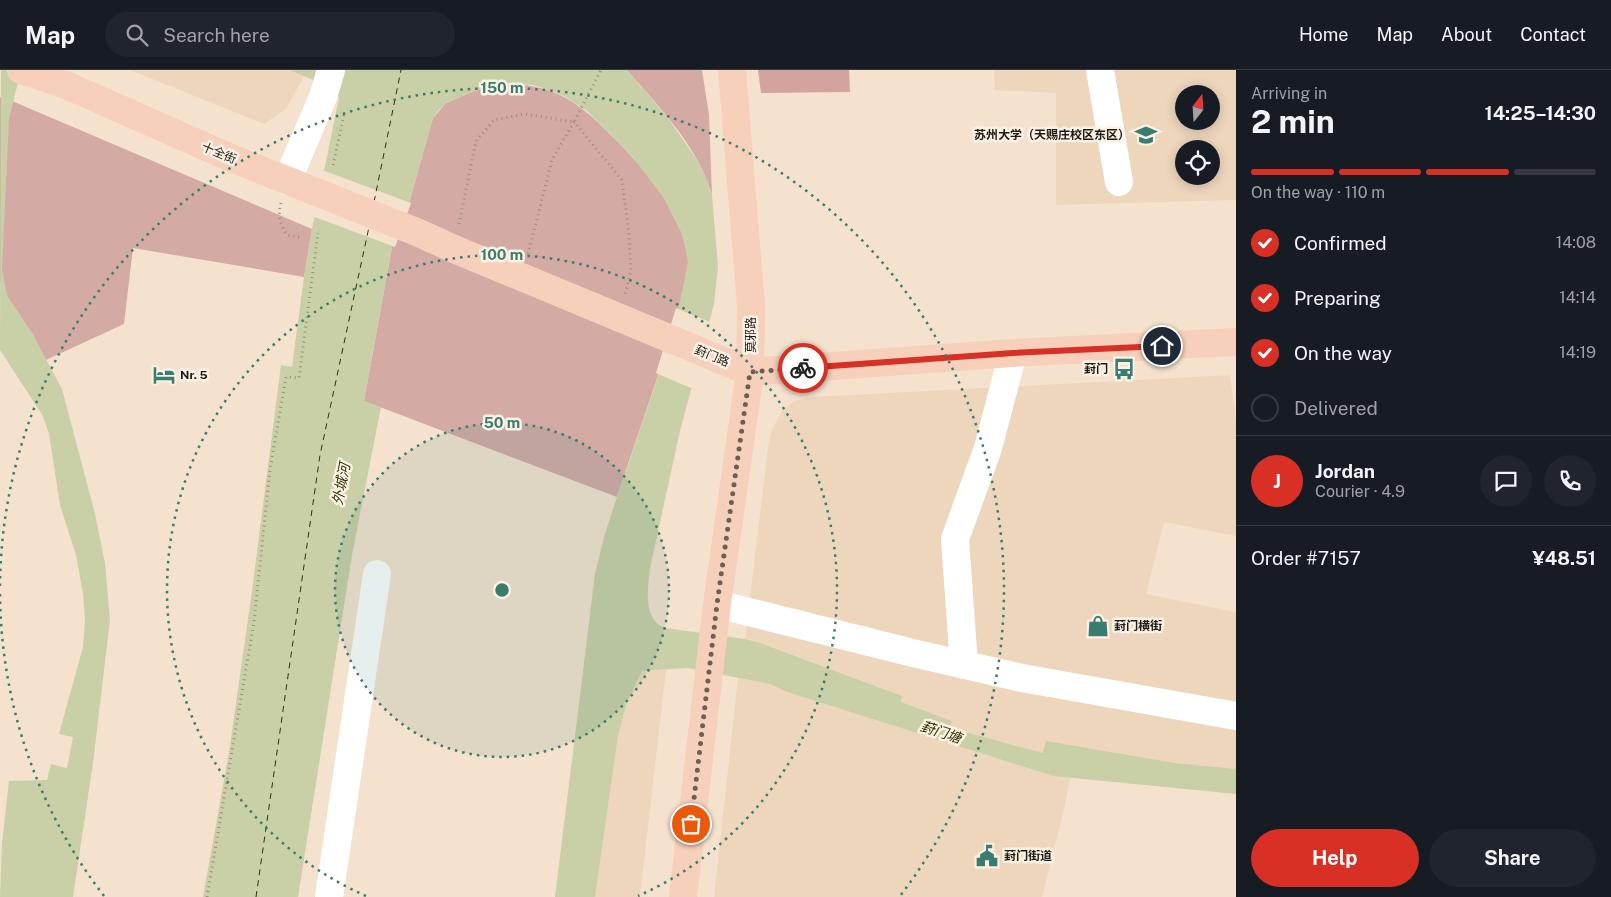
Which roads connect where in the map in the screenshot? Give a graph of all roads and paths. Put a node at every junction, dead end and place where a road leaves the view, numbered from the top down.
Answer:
1 (601, 70) edge
2 (732, 70) edge
3 (1100, 70) edge
4 (23, 71) edge
5 (328, 80) edge
6 (345, 112) dead end
7 (574, 122) junction
8 (332, 165) dead end
9 (1120, 182) dead end
10 (294, 183) junction
11 (318, 233) dead end
12 (419, 233) joint
13 (303, 238) dead end
14 (454, 249) junction
15 (522, 276) junction
16 (619, 316) junction
17 (1236, 342) edge
18 (1013, 353) junction
19 (750, 372) junction
20 (377, 574) dead end
21 (716, 613) junction
22 (964, 665) junction
23 (1236, 716) edge
24 (207, 897) edge
25 (328, 897) edge
26 (683, 897) edge

1 - 7 path
2 - 19 main road, 莫邪路
3 - 9 street
4 - 10 main road, 十全街
5 - 10 street
6 - 8 path
7 - 14 path
7 - 15 path
7 - 16 path
10 - 12 main road, 十全街
10 - 13 path
11 - 24 path
12 - 14 main road, 葑门路
14 - 15 main road, 葑门路
15 - 16 main road, 葑门路
16 - 19 main road, 葑门路
17 - 18 main road, 葑门路
18 - 19 main road, 葑门路
18 - 22 street
19 - 21 main road, 莫邪路
20 - 25 street
21 - 22 street
21 - 26 main road, 莫邪路
22 - 23 street

